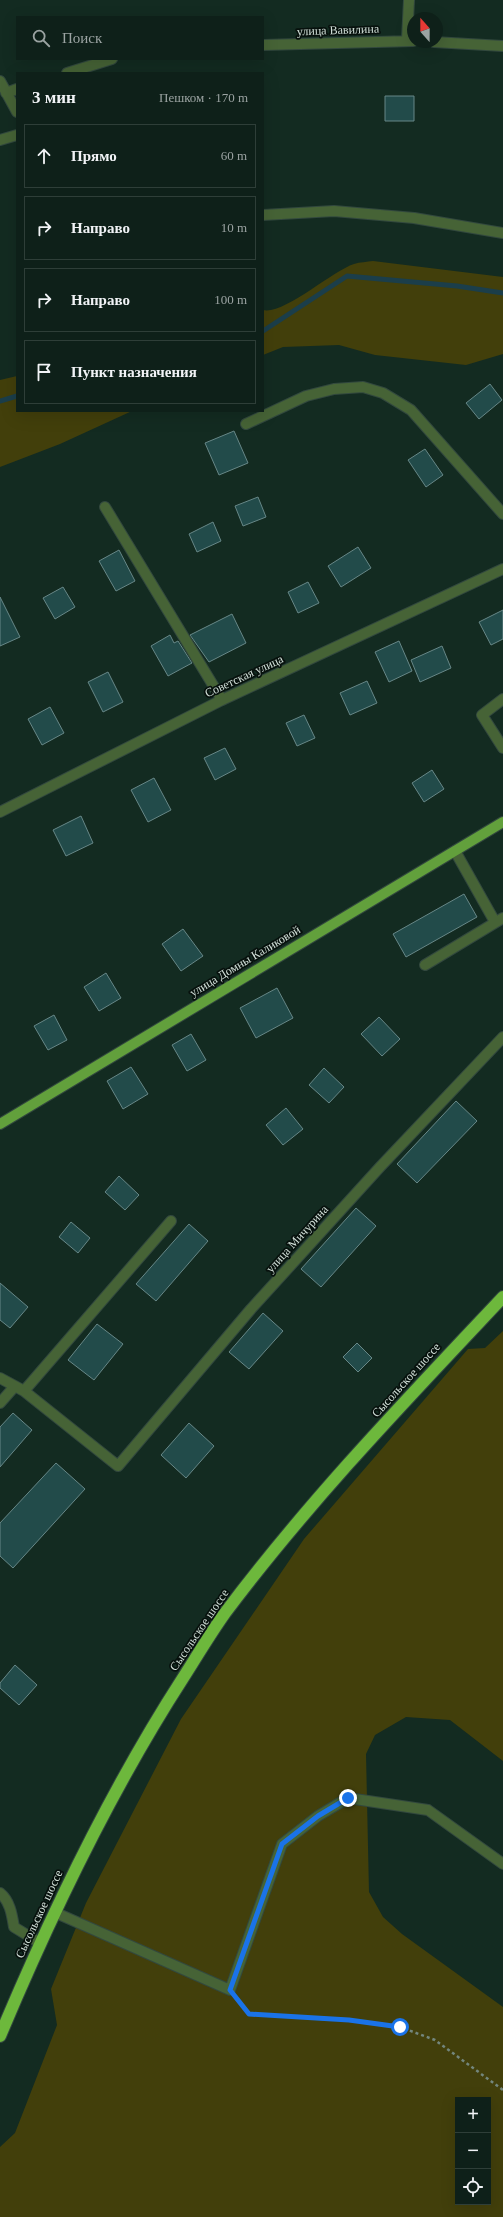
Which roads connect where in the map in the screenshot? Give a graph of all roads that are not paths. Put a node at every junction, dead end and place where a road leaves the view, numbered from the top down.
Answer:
1 (409, 0) edge
2 (409, 12) edge
3 (407, 41) edge
4 (443, 43) edge
5 (264, 45) edge
6 (503, 46) edge
7 (109, 60) edge
8 (70, 72) edge
9 (0, 81) edge
10 (16, 89) edge
11 (6, 93) junction
12 (16, 110) edge
13 (16, 135) edge
14 (0, 140) edge
15 (264, 215) edge
16 (503, 233) edge
17 (246, 424) dead end
18 (105, 507) dead end
19 (503, 514) edge
20 (503, 568) edge
21 (503, 699) edge
22 (222, 700) junction
23 (503, 748) edge
24 (0, 812) edge
25 (503, 822) edge
26 (454, 851) junction
27 (499, 920) edge
28 (425, 964) dead end
29 (503, 1037) edge
30 (0, 1124) edge
31 (171, 1221) dead end
32 (503, 1297) edge
33 (0, 1378) edge
34 (15, 1386) junction
35 (24, 1391) junction
36 (0, 1402) edge
37 (503, 1864) edge
38 (0, 1893) edge
39 (54, 1912) junction
40 (40, 1942) junction
41 (0, 2036) edge

1 - 2 street
3 - 5 street, улица Вавилина
4 - 6 street
7 - 8 street
9 - 11 street
10 - 11 street
11 - 12 street
13 - 14 street
15 - 16 street
17 - 19 street
18 - 22 street
20 - 22 street, Советская улица
21 - 23 street
22 - 24 street, Советская улица
25 - 26 main road, улица Домны Каликовой
26 - 27 street
26 - 30 main road, улица Домны Каликовой
27 - 28 street
29 - 35 street, улица Мичурина
31 - 35 street
32 - 39 highway, Сысольское шоссе
33 - 34 street
34 - 35 street
34 - 36 street
37 - 39 street
38 - 40 street
39 - 40 highway, Сысольское шоссе
40 - 41 highway, Сысольское шоссе

